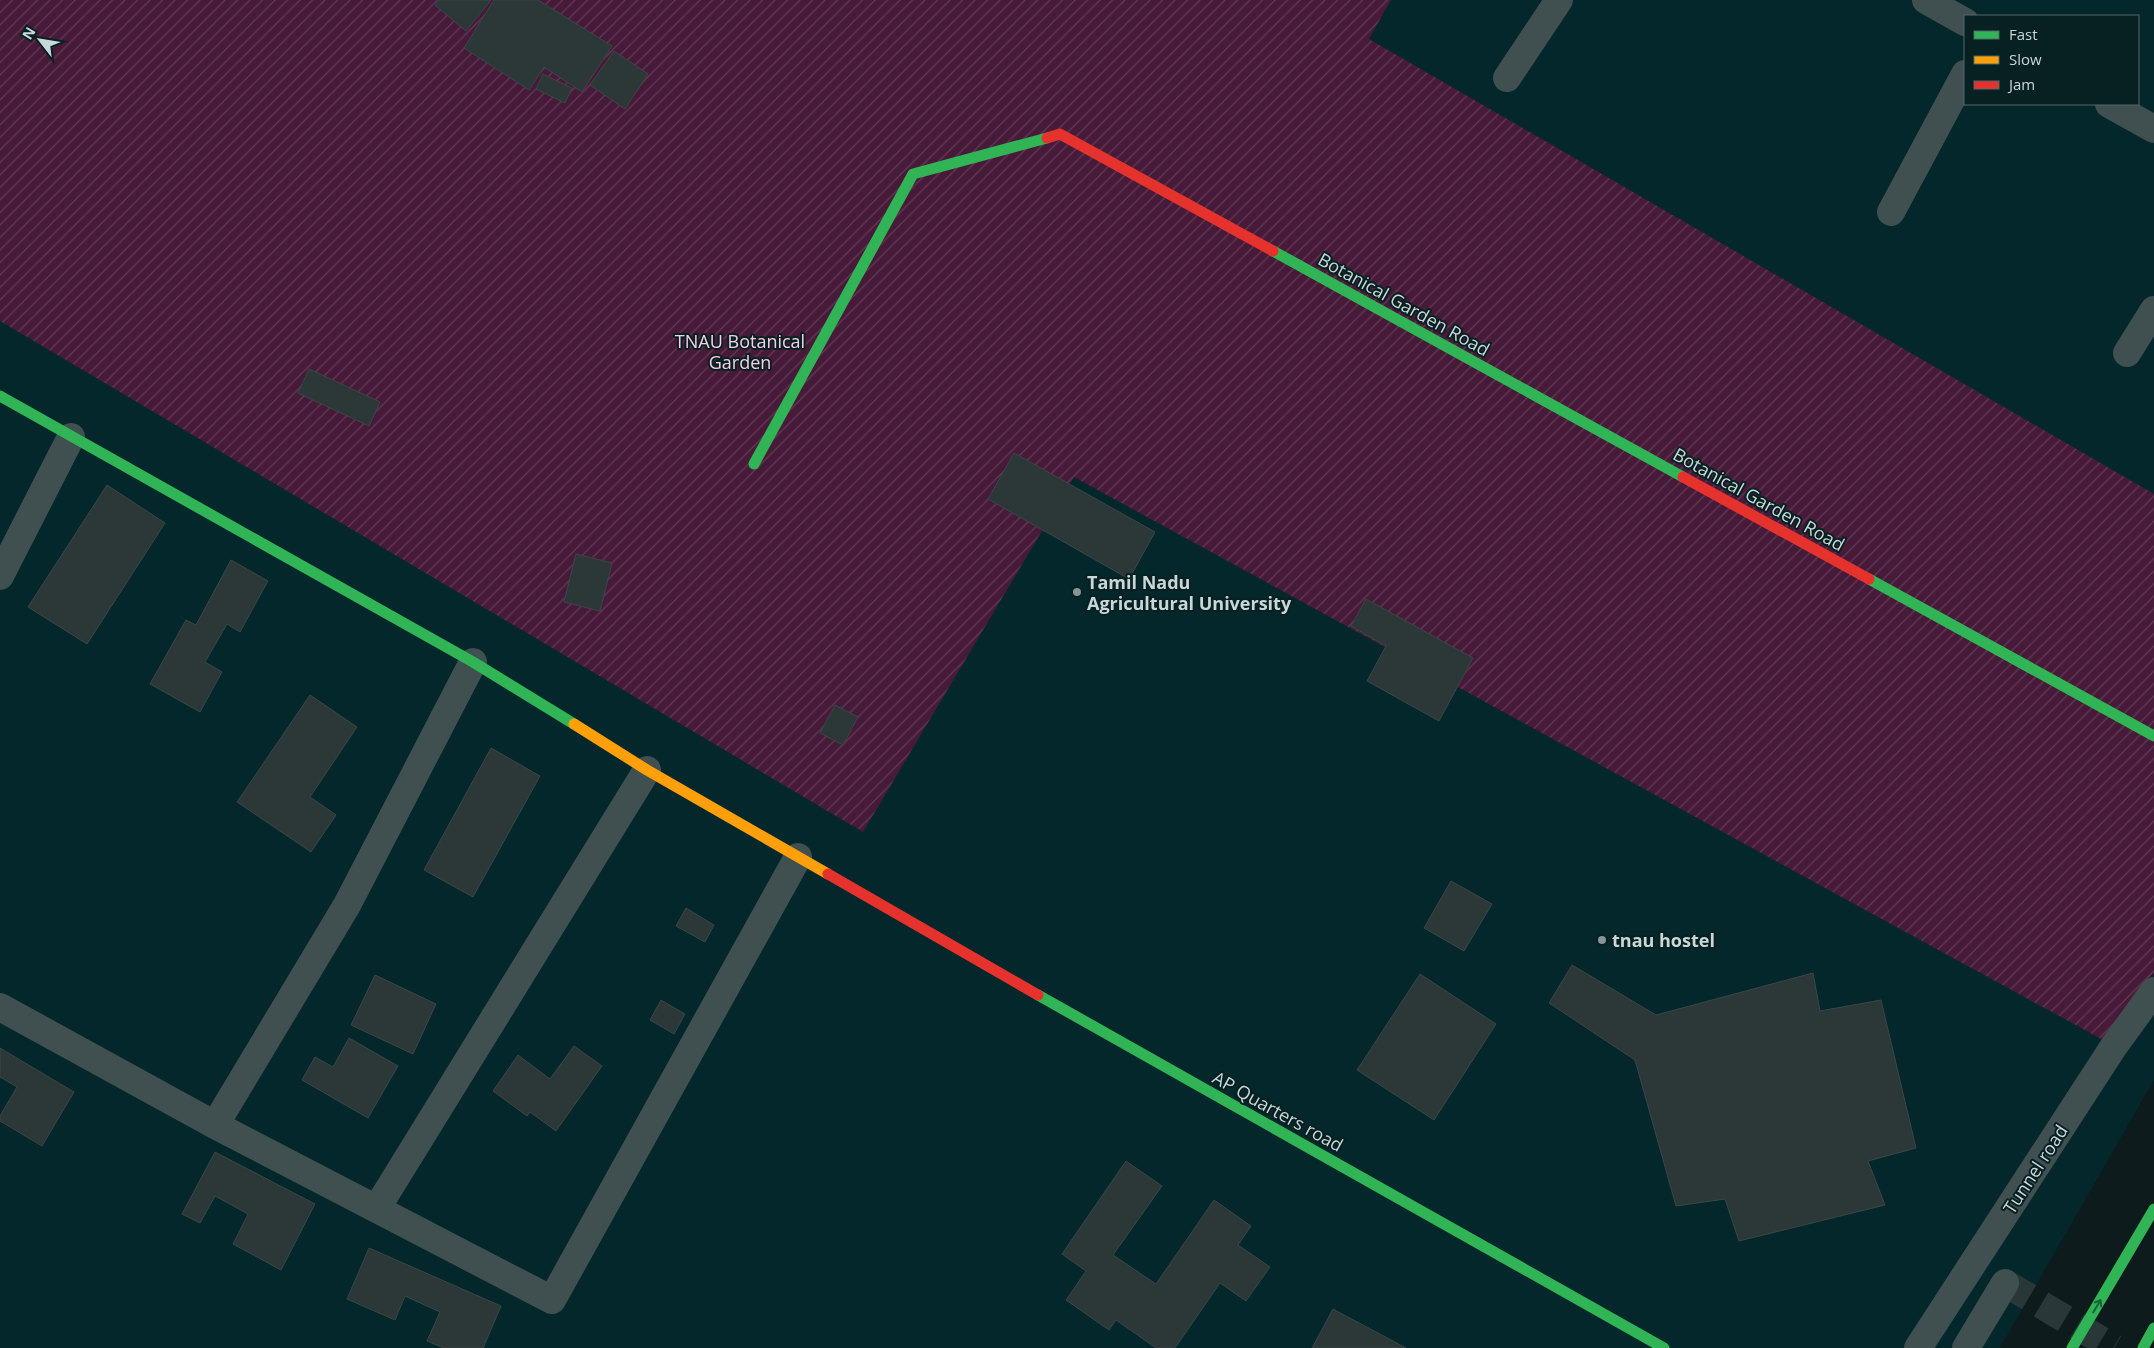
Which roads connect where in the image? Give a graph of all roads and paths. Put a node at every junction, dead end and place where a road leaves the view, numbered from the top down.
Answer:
1 (1559, 0) edge
2 (1926, 0) edge
3 (1964, 21) edge
4 (1964, 76) edge
5 (1507, 78) dead end
6 (2111, 105) edge
7 (2154, 129) edge
8 (1892, 212) dead end
9 (2154, 310) edge
10 (2127, 353) dead end
11 (0, 396) edge
12 (71, 437) junction
13 (754, 464) dead end
14 (0, 576) edge
15 (473, 662) junction
16 (2154, 736) edge
17 (647, 770) junction
18 (798, 857) junction
19 (2154, 991) edge
20 (0, 1007) edge
21 (215, 1125) junction
22 (377, 1208) junction
23 (2154, 1209) edge
24 (2006, 1283) dead end
25 (2154, 1328) edge
26 (1664, 1348) edge
27 (1918, 1348) edge
28 (1966, 1348) edge
29 (2072, 1348) edge
30 (2142, 1348) edge

1 - 5 street
2 - 3 street
4 - 8 street
6 - 7 street
9 - 10 street
11 - 12 street, AP Quarters road
12 - 14 street
12 - 15 street, AP Quarters road
13 - 16 street, Botanical Garden Road
15 - 17 street, AP Quarters road
15 - 21 street
17 - 18 street, AP Quarters road
17 - 22 street
18 - 22 street
18 - 26 street, AP Quarters road
19 - 27 street, Tunnel road
20 - 21 street
21 - 22 street
29 -> 23 street
24 - 28 street
25 - 30 street

